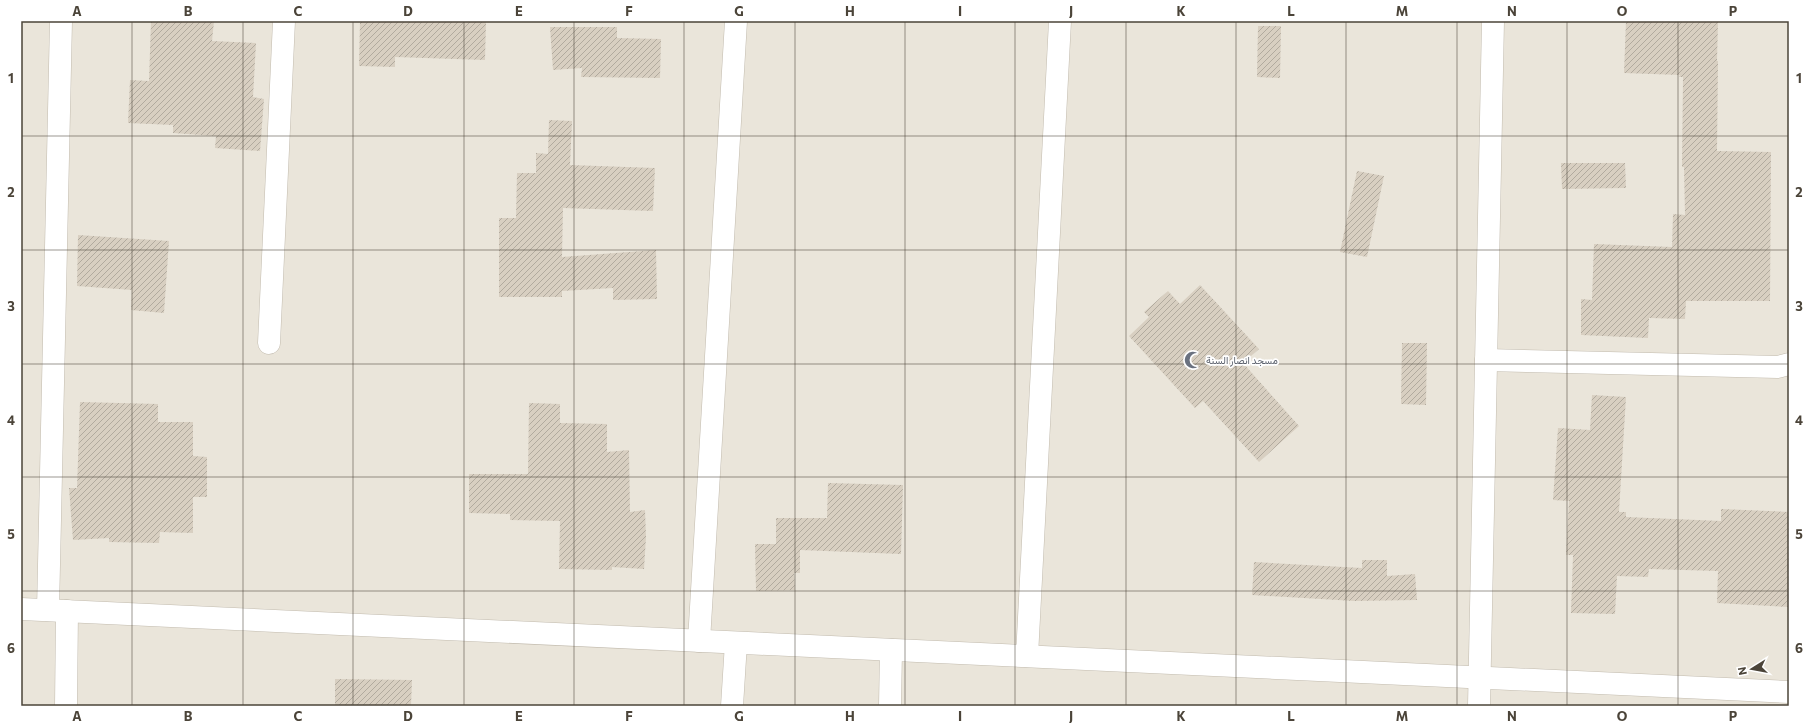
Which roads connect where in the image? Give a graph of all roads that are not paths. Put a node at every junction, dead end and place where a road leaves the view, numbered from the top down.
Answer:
1 (61, 21) edge
2 (284, 21) edge
3 (736, 21) edge
4 (1060, 21) edge
5 (1492, 21) edge
6 (269, 343) dead end
7 (1486, 360) junction
8 (1789, 364) edge
9 (21, 609) edge
10 (57, 610) junction
11 (699, 641) junction
12 (736, 643) junction
13 (892, 650) junction
14 (1026, 656) junction
15 (1480, 678) junction
16 (1789, 692) edge
17 (66, 706) edge
18 (732, 706) edge
19 (890, 706) edge
20 (1479, 706) edge

1 - 10 street
2 - 6 street
3 - 11 street
4 - 14 street
5 - 7 street
7 - 8 street
7 - 15 street
9 - 10 street
10 - 11 street
10 - 17 street
11 - 12 street
12 - 13 street
12 - 18 street
13 - 14 street
13 - 19 street
14 - 15 street
15 - 16 street
15 - 20 street

